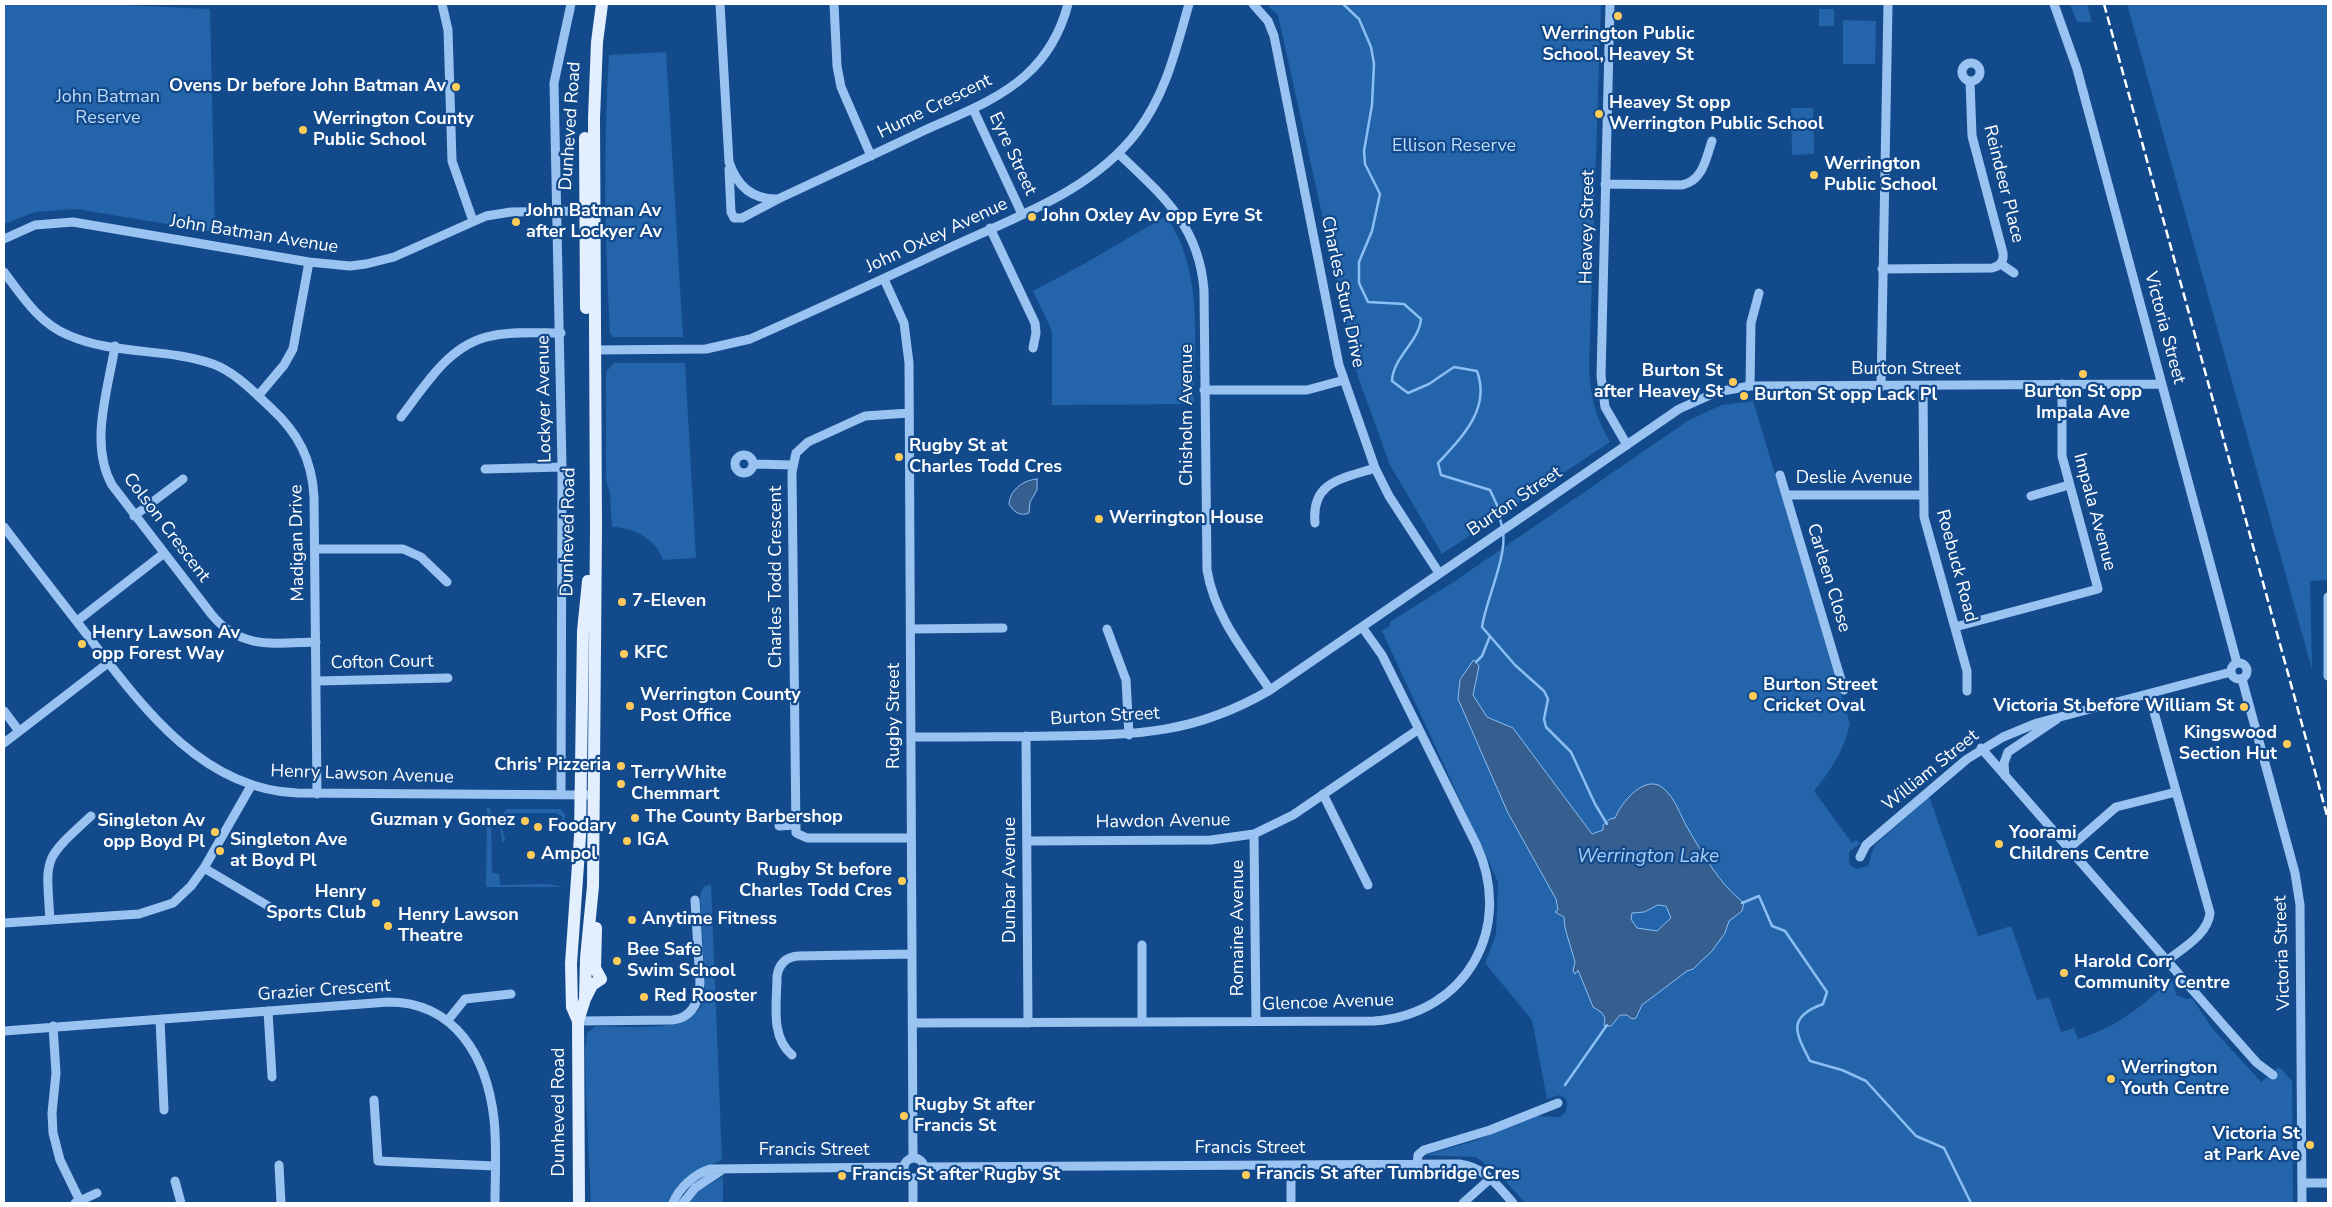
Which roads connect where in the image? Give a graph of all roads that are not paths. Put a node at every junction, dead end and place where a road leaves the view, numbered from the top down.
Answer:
1 (442, 4) edge
2 (571, 4) edge
3 (602, 4) edge
4 (720, 4) edge
5 (834, 4) edge
6 (1068, 4) edge
7 (1189, 4) edge
8 (1253, 4) edge
9 (1610, 4) edge
10 (1888, 4) edge
11 (2054, 4) edge
12 (597, 42) junction
13 (1970, 81) dead end
14 (973, 108) junction
15 (1712, 141) dead end
16 (1118, 153) junction
17 (871, 156) junction
18 (729, 162) junction
19 (1605, 184) junction
20 (594, 188) junction
21 (778, 199) junction
22 (558, 211) junction
23 (584, 212) junction
24 (1022, 214) junction
25 (472, 221) junction
26 (990, 228) junction
27 (594, 230) junction
28 (4, 239) edge
29 (309, 262) junction
30 (2001, 264) junction
31 (1882, 269) junction
32 (4, 272) edge
33 (2014, 273) dead end
34 (884, 278) junction
35 (1759, 293) dead end
36 (561, 333) junction
37 (587, 336) junction
38 (115, 346) junction
39 (1033, 348) dead end
40 (596, 350) junction
41 (587, 364) junction
42 (1344, 380) junction
43 (2062, 384) junction
44 (2162, 384) junction
45 (1750, 386) junction
46 (1923, 386) junction
47 (1881, 387) junction
48 (1204, 390) junction
49 (258, 396) junction
50 (909, 413) junction
51 (401, 417) dead end
52 (1627, 445) junction
53 (754, 464) dead end
54 (793, 465) junction
55 (562, 467) junction
56 (485, 468) dead end
57 (1375, 468) junction
58 (1780, 475) dead end
59 (183, 479) dead end
60 (2069, 485) junction
61 (1786, 495) junction
62 (1923, 495) junction
63 (2031, 496) dead end
64 (134, 516) junction
65 (1316, 523) dead end
66 (4, 528) edge
67 (314, 549) junction
68 (164, 554) junction
69 (1439, 573) junction
70 (447, 582) dead end
71 (2328, 597) edge
72 (77, 621) junction
73 (1362, 627) junction
74 (1003, 628) dead end
75 (1955, 628) junction
76 (911, 629) junction
77 (1107, 629) dead end
78 (316, 642) junction
79 (582, 658) junction
80 (108, 662) junction
81 (2237, 662) junction
82 (595, 672) junction
83 (2231, 672) junction
84 (2328, 676) edge
85 (448, 678) dead end
86 (2242, 679) junction
87 (317, 681) junction
88 (583, 685) junction
89 (1270, 690) junction
90 (1844, 690) dead end
91 (1967, 691) dead end
92 (2149, 694) junction
93 (4, 711) edge
94 (2062, 716) junction
95 (1419, 729) junction
96 (19, 731) junction
97 (1129, 735) junction
98 (1026, 736) junction
99 (911, 737) junction
100 (4, 744) edge
101 (1981, 748) junction
102 (2006, 777) junction
103 (251, 786) junction
104 (2176, 792) junction
105 (317, 794) junction
106 (1323, 794) junction
107 (560, 795) junction
108 (580, 795) junction
109 (595, 795) junction
110 (90, 816) dead end
111 (795, 825) junction
112 (779, 826) dead end
113 (1254, 834) junction
114 (911, 838) junction
115 (1027, 841) junction
116 (2068, 848) junction
117 (1860, 857) dead end
118 (204, 868) junction
119 (1368, 884) dead end
120 (695, 900) dead end
121 (270, 908) dead end
122 (50, 920) junction
123 (4, 923) edge
124 (1142, 945) dead end
125 (912, 954) junction
126 (2168, 960) junction
127 (511, 994) dead end
128 (268, 1011) junction
129 (160, 1019) junction
130 (448, 1020) junction
131 (578, 1021) junction
132 (1256, 1021) junction
133 (1142, 1022) junction
134 (913, 1023) junction
135 (1028, 1023) junction
136 (53, 1026) junction
137 (4, 1031) edge
138 (792, 1056) dead end
139 (2273, 1074) dead end
140 (272, 1077) dead end
141 (374, 1100) dead end
142 (1558, 1104) dead end
143 (164, 1110) dead end
144 (914, 1157) junction
145 (1418, 1164) junction
146 (279, 1165) dead end
147 (1291, 1165) junction
148 (495, 1166) junction
149 (903, 1167) junction
150 (924, 1167) junction
151 (724, 1169) junction
152 (913, 1178) junction
153 (1491, 1178) junction
154 (175, 1181) dead end
155 (2302, 1183) junction
156 (2328, 1183) edge
157 (97, 1193) dead end
158 (77, 1201) edge
159 (181, 1203) edge
160 (281, 1203) edge
161 (495, 1203) edge
162 (579, 1203) edge
163 (673, 1203) edge
164 (683, 1203) edge
165 (913, 1203) edge
166 (1291, 1203) edge
167 (1463, 1203) edge
168 (1513, 1203) edge
169 (2302, 1203) edge

1 - 25 street
2 - 22 street, Lockyer Avenue
3 - 12 main road, Dunheved Road
4 - 18 street, Hume Crescent
5 - 17 street
6 - 14 street, Hume Crescent
7 - 16 street, John Oxley Avenue
8 - 42 street, Charles Sturt Drive
9 - 19 street, Heavey Street
10 - 31 street
11 - 44 street, Victoria Street
12 - 20 main road, Dunheved Road
12 - 23 main road, Dunheved Road
13 - 30 street, Reindeer Place
14 - 17 street, Hume Crescent
14 - 24 street, Eyre Street
15 - 19 street
16 - 24 street, John Oxley Avenue
16 - 48 street, Chisholm Avenue
17 - 21 street, Hume Crescent
18 - 21 street, Hume Crescent
18 - 21 street, Hume Crescent
19 - 52 street, Heavey Street
20 - 23 main road
20 - 27 main road, Dunheved Road
22 - 23 street, John Batman Avenue
22 - 25 street, John Batman Avenue
22 - 36 street, Lockyer Avenue
23 - 27 main road
23 - 37 main road, Dunheved Road
24 - 26 street, John Oxley Avenue
25 - 29 street, John Batman Avenue
26 - 34 street, John Oxley Avenue
26 - 39 street
27 - 40 main road, Dunheved Road
28 - 29 street, John Batman Avenue
29 - 49 street
30 - 31 street, Reindeer Place
30 - 33 street, Reindeer Place
31 - 47 street
32 - 38 street, Madigan Drive
34 - 40 street, John Oxley Avenue
34 - 50 street, Rugby Street
35 - 45 street
36 - 51 street
36 - 55 street, Lockyer Avenue
37 - 40 main road
37 - 41 main road, Dunheved Road
38 - 49 street, Madigan Drive
38 - 64 street, Colson Crescent
40 - 41 main road
40 - 82 main road, Dunheved Road
41 - 79 main road, Dunheved Road
42 - 48 street
42 - 57 street, Charles Sturt Drive
43 - 44 street, Burton Street
43 - 46 street, Burton Street
43 - 60 street, Impala Avenue
44 - 81 street, Victoria Street
45 - 47 street, Burton Street
45 - 52 street, Burton Street
46 - 47 street, Burton Street
46 - 62 street, Roebuck Road
48 - 89 street, Chisholm Avenue
49 - 67 street, Madigan Drive
50 - 54 street, Charles Todd Crescent
50 - 76 street, Rugby Street
52 - 69 street, Burton Street
53 - 54 street
54 - 111 street, Charles Todd Crescent
55 - 56 street
55 - 107 street, Lockyer Avenue
57 - 65 street
57 - 69 street, Charles Sturt Drive
58 - 61 street, Carleen Close
59 - 64 street
60 - 63 street
60 - 75 street, Impala Avenue
61 - 62 street, Deslie Avenue
61 - 90 street, Carleen Close
62 - 75 street, Roebuck Road
64 - 68 street, Colson Crescent
66 - 72 street, Henry Lawson Avenue
67 - 70 street
67 - 78 street, Madigan Drive
68 - 72 street
68 - 78 street, Colson Crescent
69 - 73 street, Burton Street
71 - 84 street
72 - 80 street, Henry Lawson Avenue
73 - 89 street, Burton Street
73 - 95 street, Glencoe Avenue
74 - 76 street
75 - 91 street, Roebuck Road
76 - 99 street, Rugby Street
77 - 97 street
78 - 87 street, Madigan Drive
79 - 82 main road
79 - 88 main road, Dunheved Road
80 - 96 street
80 - 103 street, Henry Lawson Avenue
81 - 83 street
81 - 86 street
82 - 88 main road
82 - 109 main road, Dunheved Road
83 - 86 street
83 - 92 street, William Street
85 - 87 street, Cofton Court
86 - 155 street, Victoria Street
87 - 105 street, Madigan Drive
88 - 108 main road, Dunheved Road
89 - 97 street, Burton Street
92 - 94 street, William Street
92 - 104 street
93 - 96 street
94 - 101 street, William Street
94 - 102 street, William Street
95 - 106 street, Hawdon Avenue
95 - 132 street, Glencoe Avenue
96 - 100 street
97 - 98 street, Burton Street
98 - 99 street, Burton Street
98 - 115 street, Dunbar Avenue
99 - 114 street, Rugby Street
101 - 102 street
101 - 117 street, William Street
102 - 116 street
103 - 105 street, Henry Lawson Avenue
103 - 118 street
104 - 116 street
104 - 126 street
105 - 107 street, Henry Lawson Avenue
106 - 113 street, Hawdon Avenue
106 - 119 street
107 - 108 street, Henry Lawson Avenue
108 - 109 street, Henry Lawson Avenue
108 - 131 main road, Dunheved Road
109 - 131 main road, Dunheved Road
110 - 122 street
111 - 112 street
111 - 114 street
113 - 115 street, Hawdon Avenue
113 - 132 street, Romaine Avenue
114 - 125 street, Rugby Street
115 - 135 street, Dunbar Avenue
116 - 126 street
118 - 121 street
118 - 122 street
120 - 131 street
122 - 123 street
124 - 133 street
125 - 134 street, Rugby Street
125 - 138 street
126 - 139 street
127 - 130 street
128 - 129 street, Grazier Crescent
128 - 130 street, Grazier Crescent
128 - 140 street
129 - 136 street, Grazier Crescent
129 - 143 street
130 - 148 street, Grazier Crescent
131 - 162 main road, Dunheved Road
132 - 133 street, Glencoe Avenue
133 - 135 street, Glencoe Avenue
134 - 135 street, Glencoe Avenue
134 - 144 street, Rugby Street
136 - 137 street, Grazier Crescent
136 - 158 street
141 - 148 street
142 - 145 street
144 - 149 street
144 - 150 street
145 - 147 street, Francis Street
145 - 153 street, Francis Street
146 - 160 street
147 - 150 street, Francis Street
147 - 166 street
148 - 161 street, Grazier Crescent
149 - 151 street, Francis Street
149 - 152 street
150 - 152 street
151 - 163 street, Francis Street
151 - 164 street
152 - 165 street
153 - 167 street
153 - 168 street
154 - 159 street
155 - 156 street
155 - 169 street, Victoria Street
157 - 158 street

